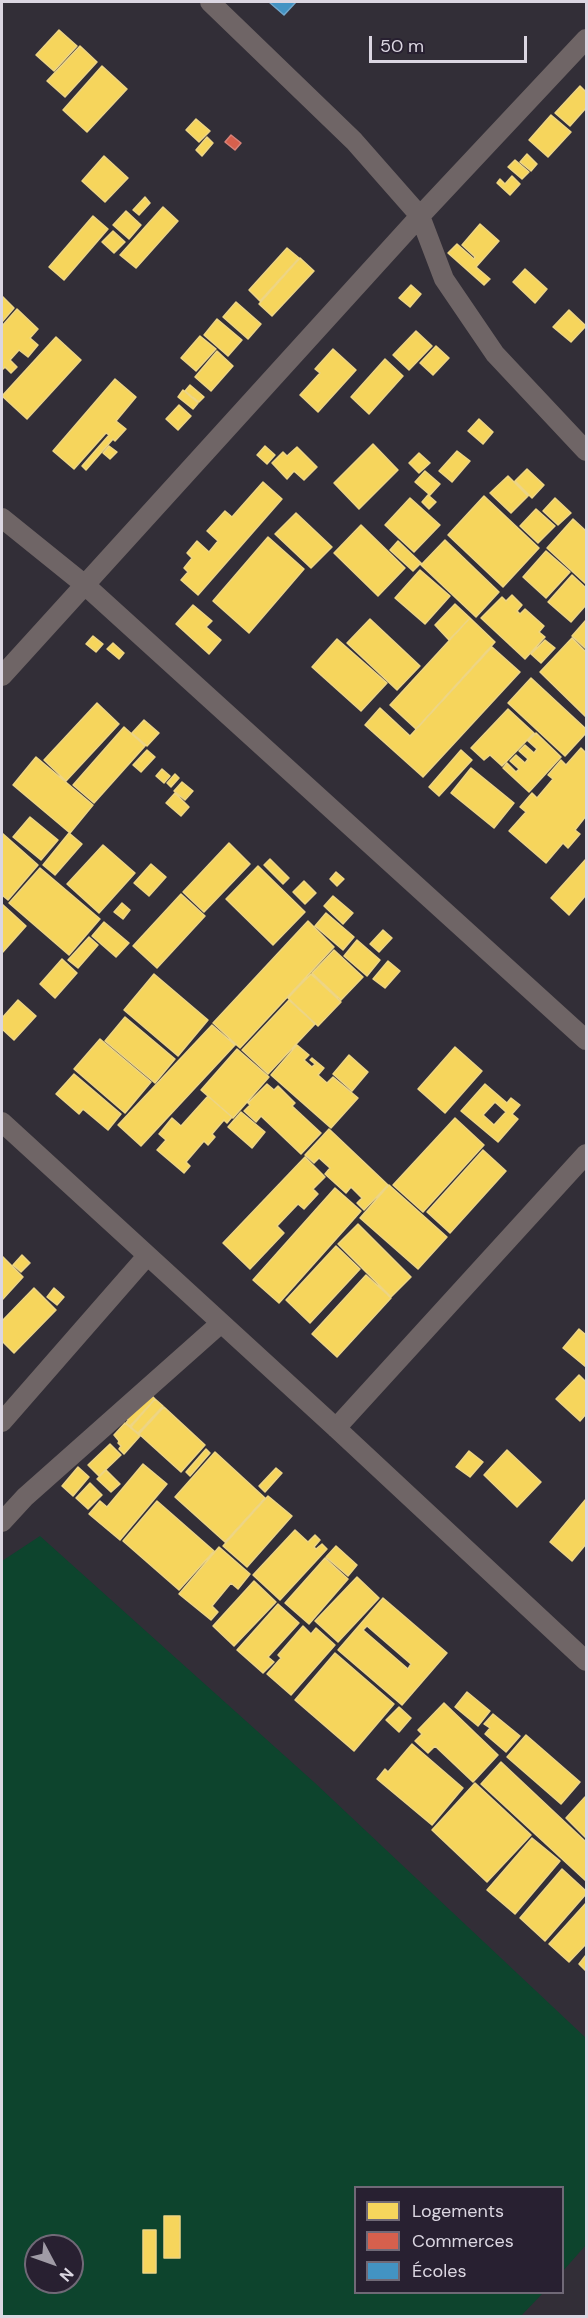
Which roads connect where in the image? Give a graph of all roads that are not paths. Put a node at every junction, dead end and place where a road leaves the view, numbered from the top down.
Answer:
1 (210, 2) edge
2 (586, 39) edge
3 (420, 216) junction
4 (586, 451) edge
5 (2, 518) edge
6 (85, 585) junction
7 (2, 676) edge
8 (586, 1040) edge
9 (2, 1122) edge
10 (586, 1154) edge
11 (147, 1256) junction
12 (221, 1323) junction
13 (2, 1422) edge
14 (336, 1428) junction
15 (2, 1522) edge
16 (586, 1661) edge

1 - 3 street
2 - 3 street
3 - 4 street
3 - 6 street
5 - 6 street
6 - 7 street
6 - 8 street
9 - 11 street
10 - 14 street
11 - 12 street
11 - 13 street
12 - 14 street
12 - 15 street
14 - 16 street

